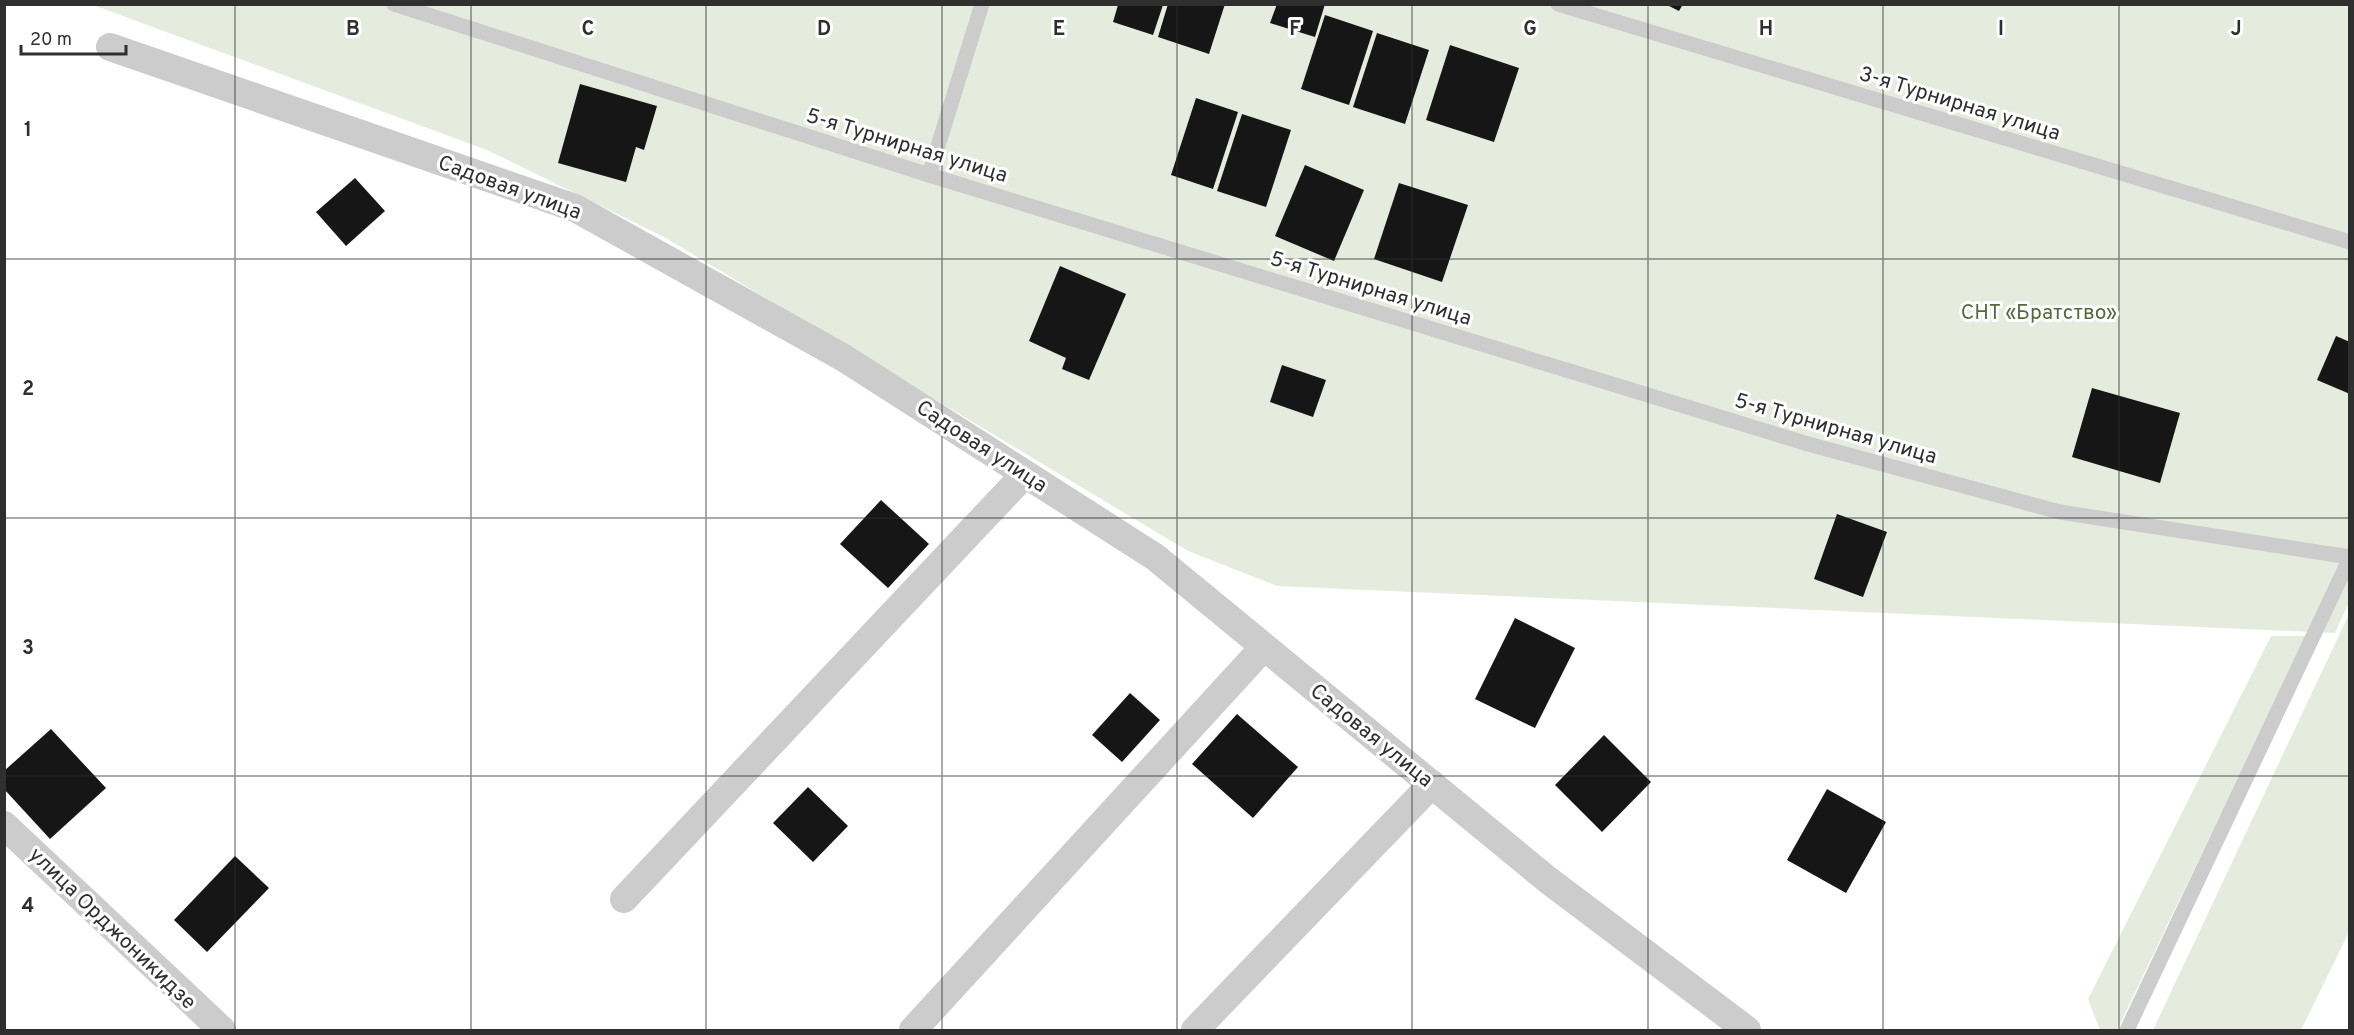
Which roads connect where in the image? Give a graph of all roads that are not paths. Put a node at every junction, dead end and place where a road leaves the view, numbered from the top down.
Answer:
1 (394, 4) edge
2 (982, 4) edge
3 (1558, 4) edge
4 (110, 46) dead end
5 (929, 175) junction
6 (2349, 242) edge
7 (1025, 474) junction
8 (2349, 557) edge
9 (1264, 647) junction
10 (1432, 784) junction
11 (4, 825) edge
12 (624, 899) dead end
13 (222, 1030) edge
14 (913, 1030) edge
15 (1195, 1030) edge
16 (1748, 1030) edge
17 (2127, 1030) edge

1 - 5 lane, 5-я Турнирная улица
2 - 5 lane
3 - 6 lane, 3-я Турнирная улица
4 - 7 street, Садовая улица
5 - 8 lane, 5-я Турнирная улица
7 - 9 street, Садовая улица
7 - 12 street
8 - 17 lane
9 - 10 street, Садовая улица
9 - 14 street
10 - 15 street
10 - 16 street, Садовая улица
11 - 13 street, улица Орджоникидзе

